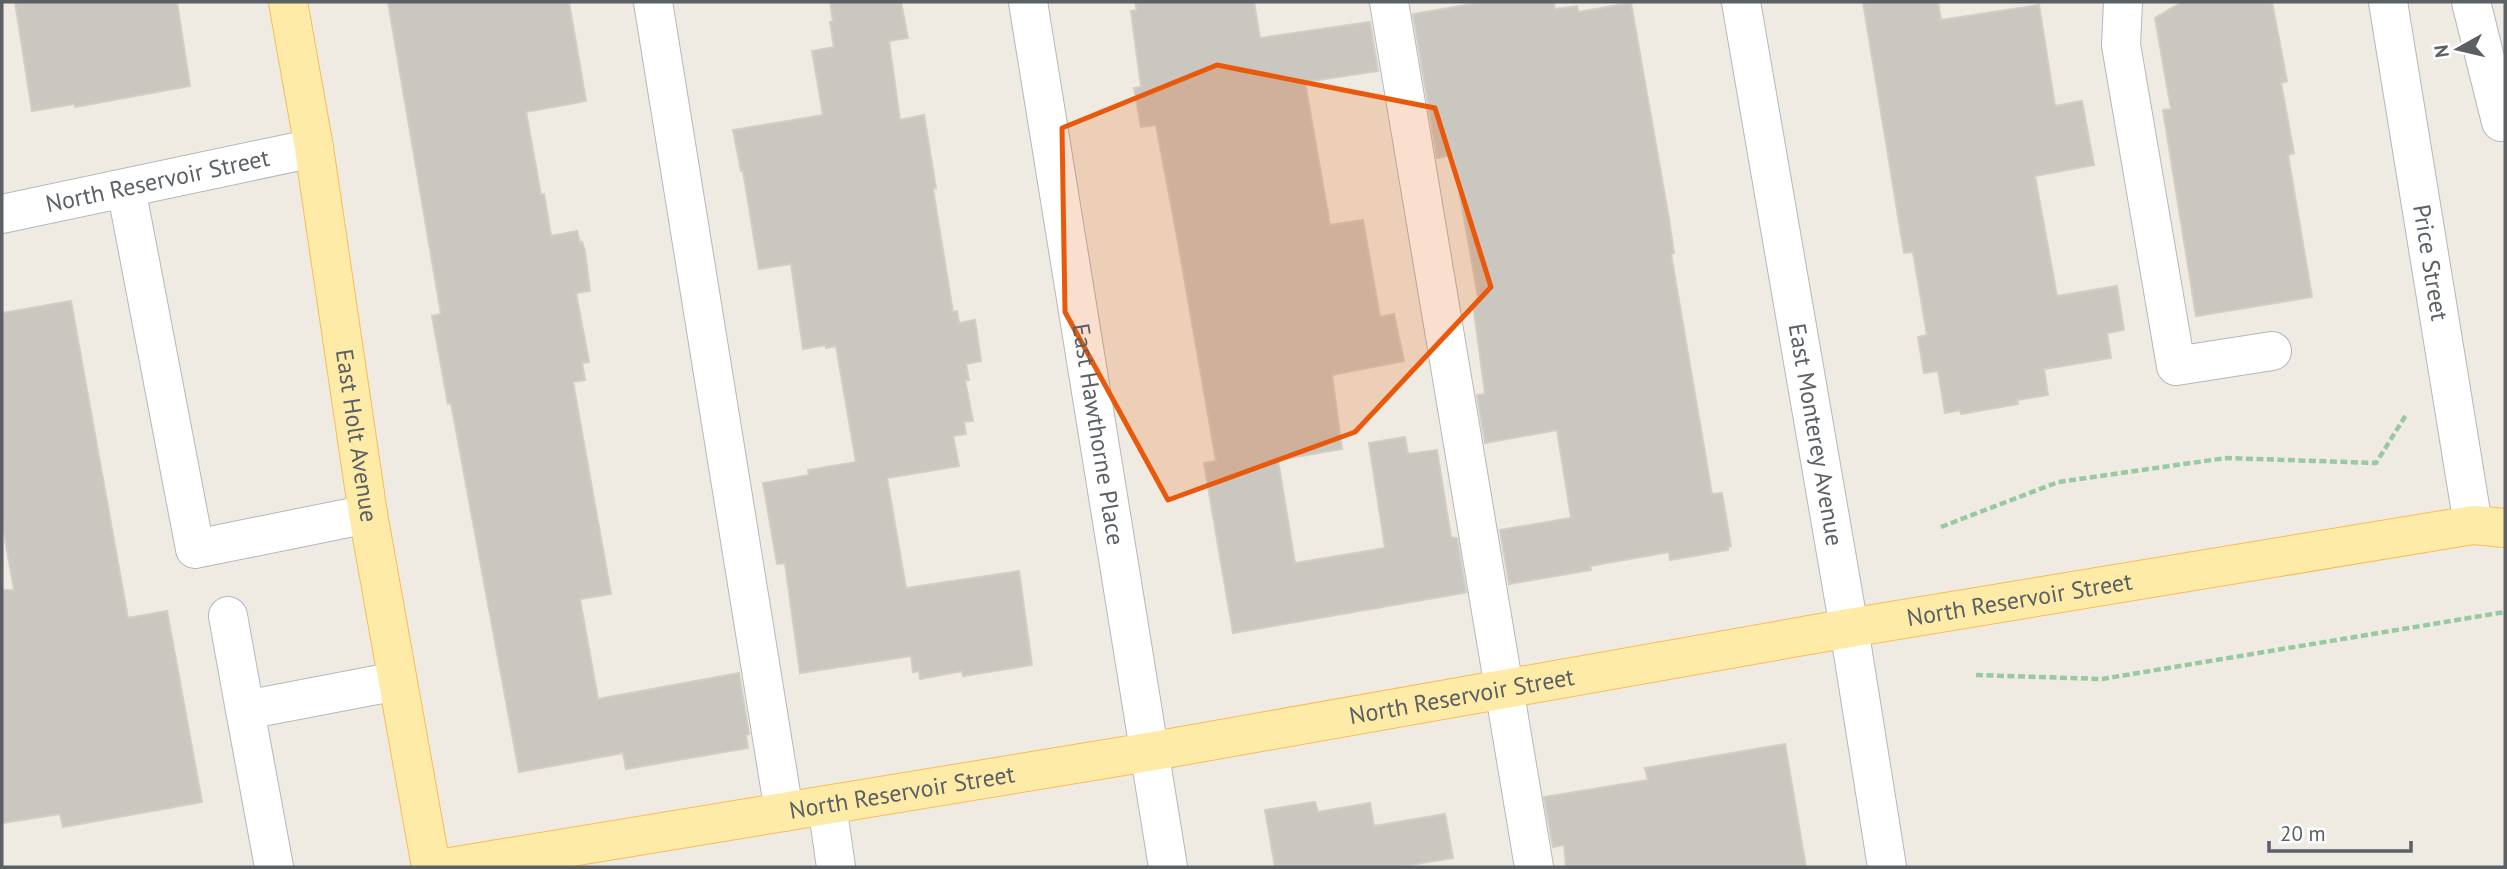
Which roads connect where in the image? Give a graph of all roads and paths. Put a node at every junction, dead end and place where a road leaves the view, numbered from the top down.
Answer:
1 (288, 2) edge
2 (653, 2) edge
3 (1028, 2) edge
4 (1389, 2) edge
5 (1741, 2) edge
6 (2123, 2) edge
7 (2388, 2) edge
8 (2471, 2) edge
9 (2505, 122) edge
10 (314, 148) junction
11 (126, 188) junction
12 (2, 214) edge
13 (2272, 351) dead end
14 (2406, 415) dead end
15 (2505, 506) edge
16 (368, 514) junction
17 (2489, 526) edge
18 (1941, 527) dead end
19 (2505, 612) edge
20 (228, 616) dead end
21 (1849, 628) junction
22 (1976, 675) dead end
23 (397, 681) junction
24 (1504, 689) junction
25 (245, 709) junction
26 (1148, 752) junction
27 (827, 805) junction
28 (784, 812) junction
29 (274, 867) edge
30 (431, 867) edge
31 (450, 867) edge
32 (835, 867) edge
33 (1168, 867) edge
34 (1534, 867) edge
35 (1887, 867) edge

1 - 10 main road, East Holt Avenue
2 - 28 street
3 - 26 street, East Hawthorne Place
4 - 24 street
5 - 21 street, East Monterey Avenue
6 - 13 street
7 - 17 street, Price Street
8 - 9 street
10 - 11 street, North Reservoir Street
10 - 16 main road, East Holt Avenue
11 - 12 street, North Reservoir Street
11 - 16 street
14 - 18 path
15 - 17 main road, North Reservoir Street
16 - 23 main road, East Holt Avenue
17 - 21 main road, North Reservoir Street
19 - 22 path
20 - 25 street
21 - 24 main road, North Reservoir Street
21 - 35 street, East Monterey Avenue
23 - 25 street
23 - 30 main road, East Holt Avenue
24 - 26 main road, North Reservoir Street
24 - 34 street
25 - 29 street
26 - 27 main road, North Reservoir Street
26 - 33 street, East Hawthorne Place
27 - 28 main road, North Reservoir Street
27 - 32 street
28 - 31 main road, North Reservoir Street

